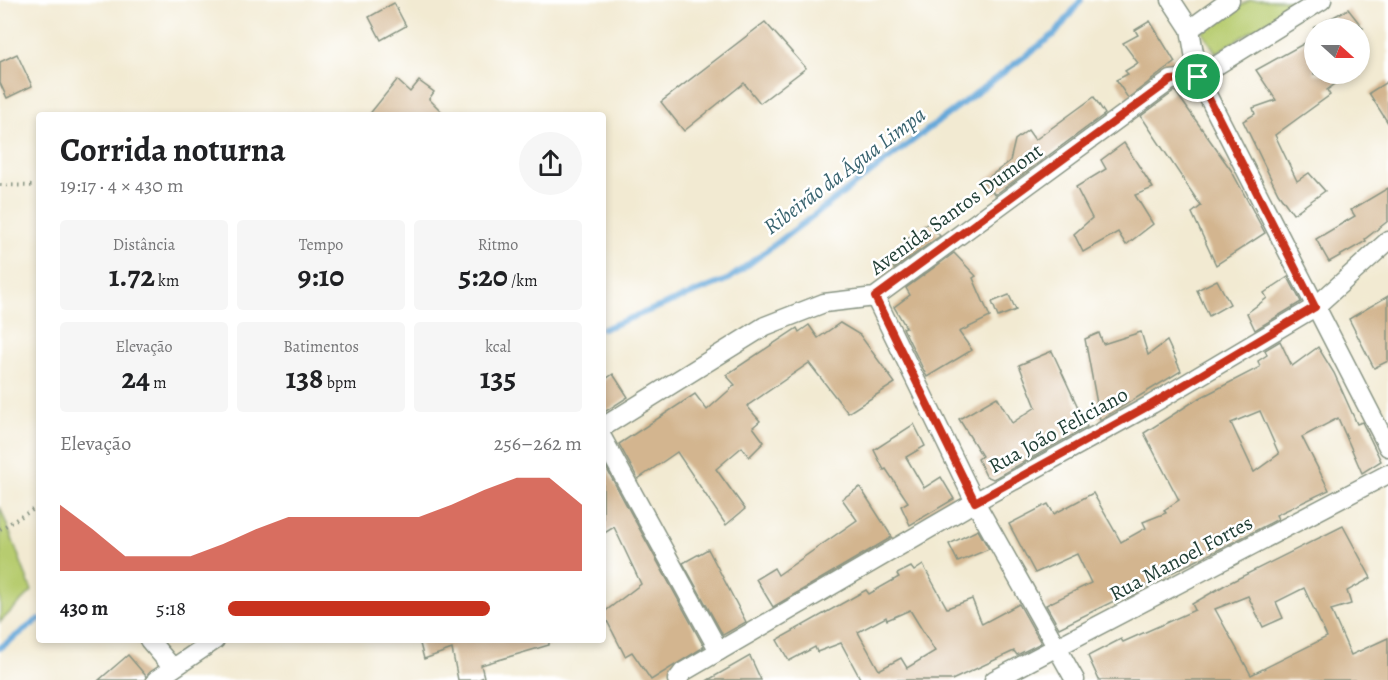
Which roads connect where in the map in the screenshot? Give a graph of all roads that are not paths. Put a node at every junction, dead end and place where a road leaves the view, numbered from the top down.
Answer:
1 (1171, 0) edge
2 (1230, 0) edge
3 (1322, 0) edge
4 (1190, 29) junction
5 (1198, 77) junction
6 (1388, 241) edge
7 (875, 297) junction
8 (1315, 307) junction
9 (606, 425) edge
10 (606, 444) edge
11 (1388, 447) edge
12 (1388, 474) edge
13 (975, 502) junction
14 (152, 643) edge
15 (210, 643) edge
16 (1057, 650) junction
17 (719, 651) junction
18 (172, 667) junction
19 (156, 680) edge
20 (677, 680) edge
21 (994, 680) edge
22 (1075, 680) edge

1 - 4 street
2 - 4 street
3 - 5 street, Avenida Santos Dumont
4 - 5 street
5 - 7 street, Avenida Santos Dumont
5 - 8 street
6 - 8 street, Rua João Feliciano
7 - 9 street, Avenida Santos Dumont
7 - 13 street
8 - 11 street
8 - 13 street, Rua João Feliciano
10 - 17 street
12 - 16 street, Rua Manoel Fortes
13 - 16 street
13 - 17 street, Rua João Feliciano
14 - 18 street
15 - 18 street
16 - 21 street, Rua Manoel Fortes
16 - 22 street
17 - 20 street, Rua João Feliciano
18 - 19 street

